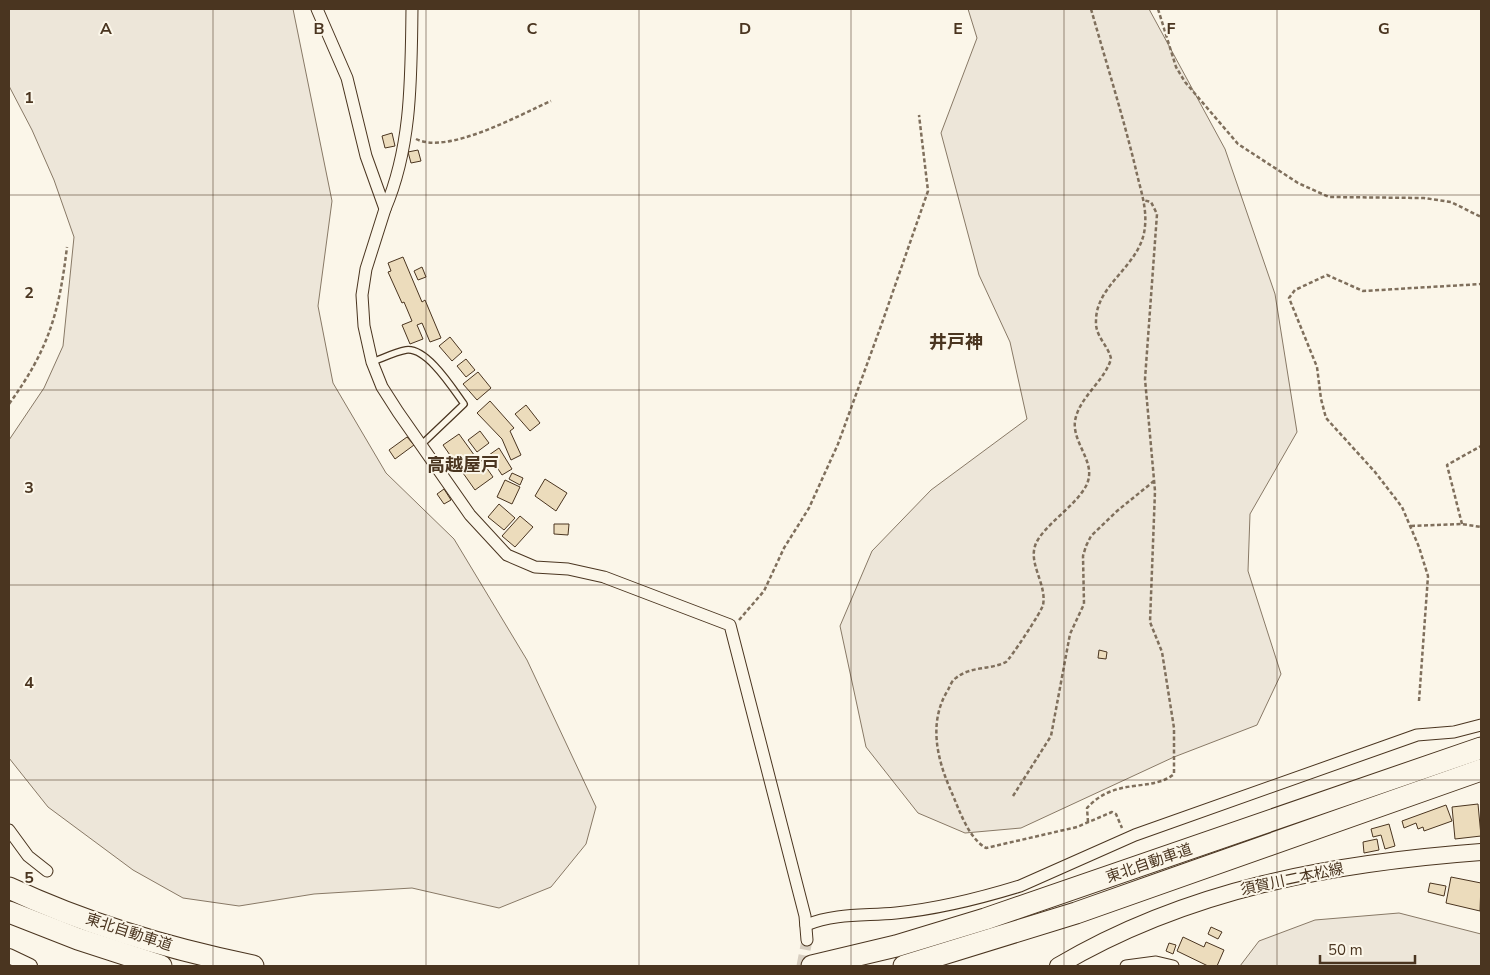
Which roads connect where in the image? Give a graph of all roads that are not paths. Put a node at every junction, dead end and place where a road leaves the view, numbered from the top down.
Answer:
1 (317, 9) edge
2 (412, 9) edge
3 (385, 209) junction
4 (372, 362) junction
5 (422, 444) junction
6 (1481, 725) edge
7 (1481, 748) edge
8 (1481, 770) edge
9 (9, 830) edge
10 (1481, 852) edge
11 (47, 871) dead end
12 (9, 888) edge
13 (9, 912) edge
14 (806, 925) junction
15 (807, 940) tunnel mouth
16 (9, 956) edge
17 (30, 966) edge
18 (161, 966) edge
19 (253, 966) edge
20 (812, 966) edge
21 (904, 966) edge
22 (1058, 966) edge
23 (1126, 966) edge
24 (1173, 966) edge

1 - 3 street
2 - 3 street
3 - 4 street
4 - 5 street
4 - 5 lane
5 - 14 street
6 - 14 street
7 - 20 highway, 東北自動車道
8 - 21 highway, 東北自動車道
9 - 11 street
10 - 22 main road, 須賀川二本松線
12 - 19 highway, 東北自動車道
13 - 18 highway, 東北自動車道
14 - 15 street
16 - 17 street
23 - 24 street

